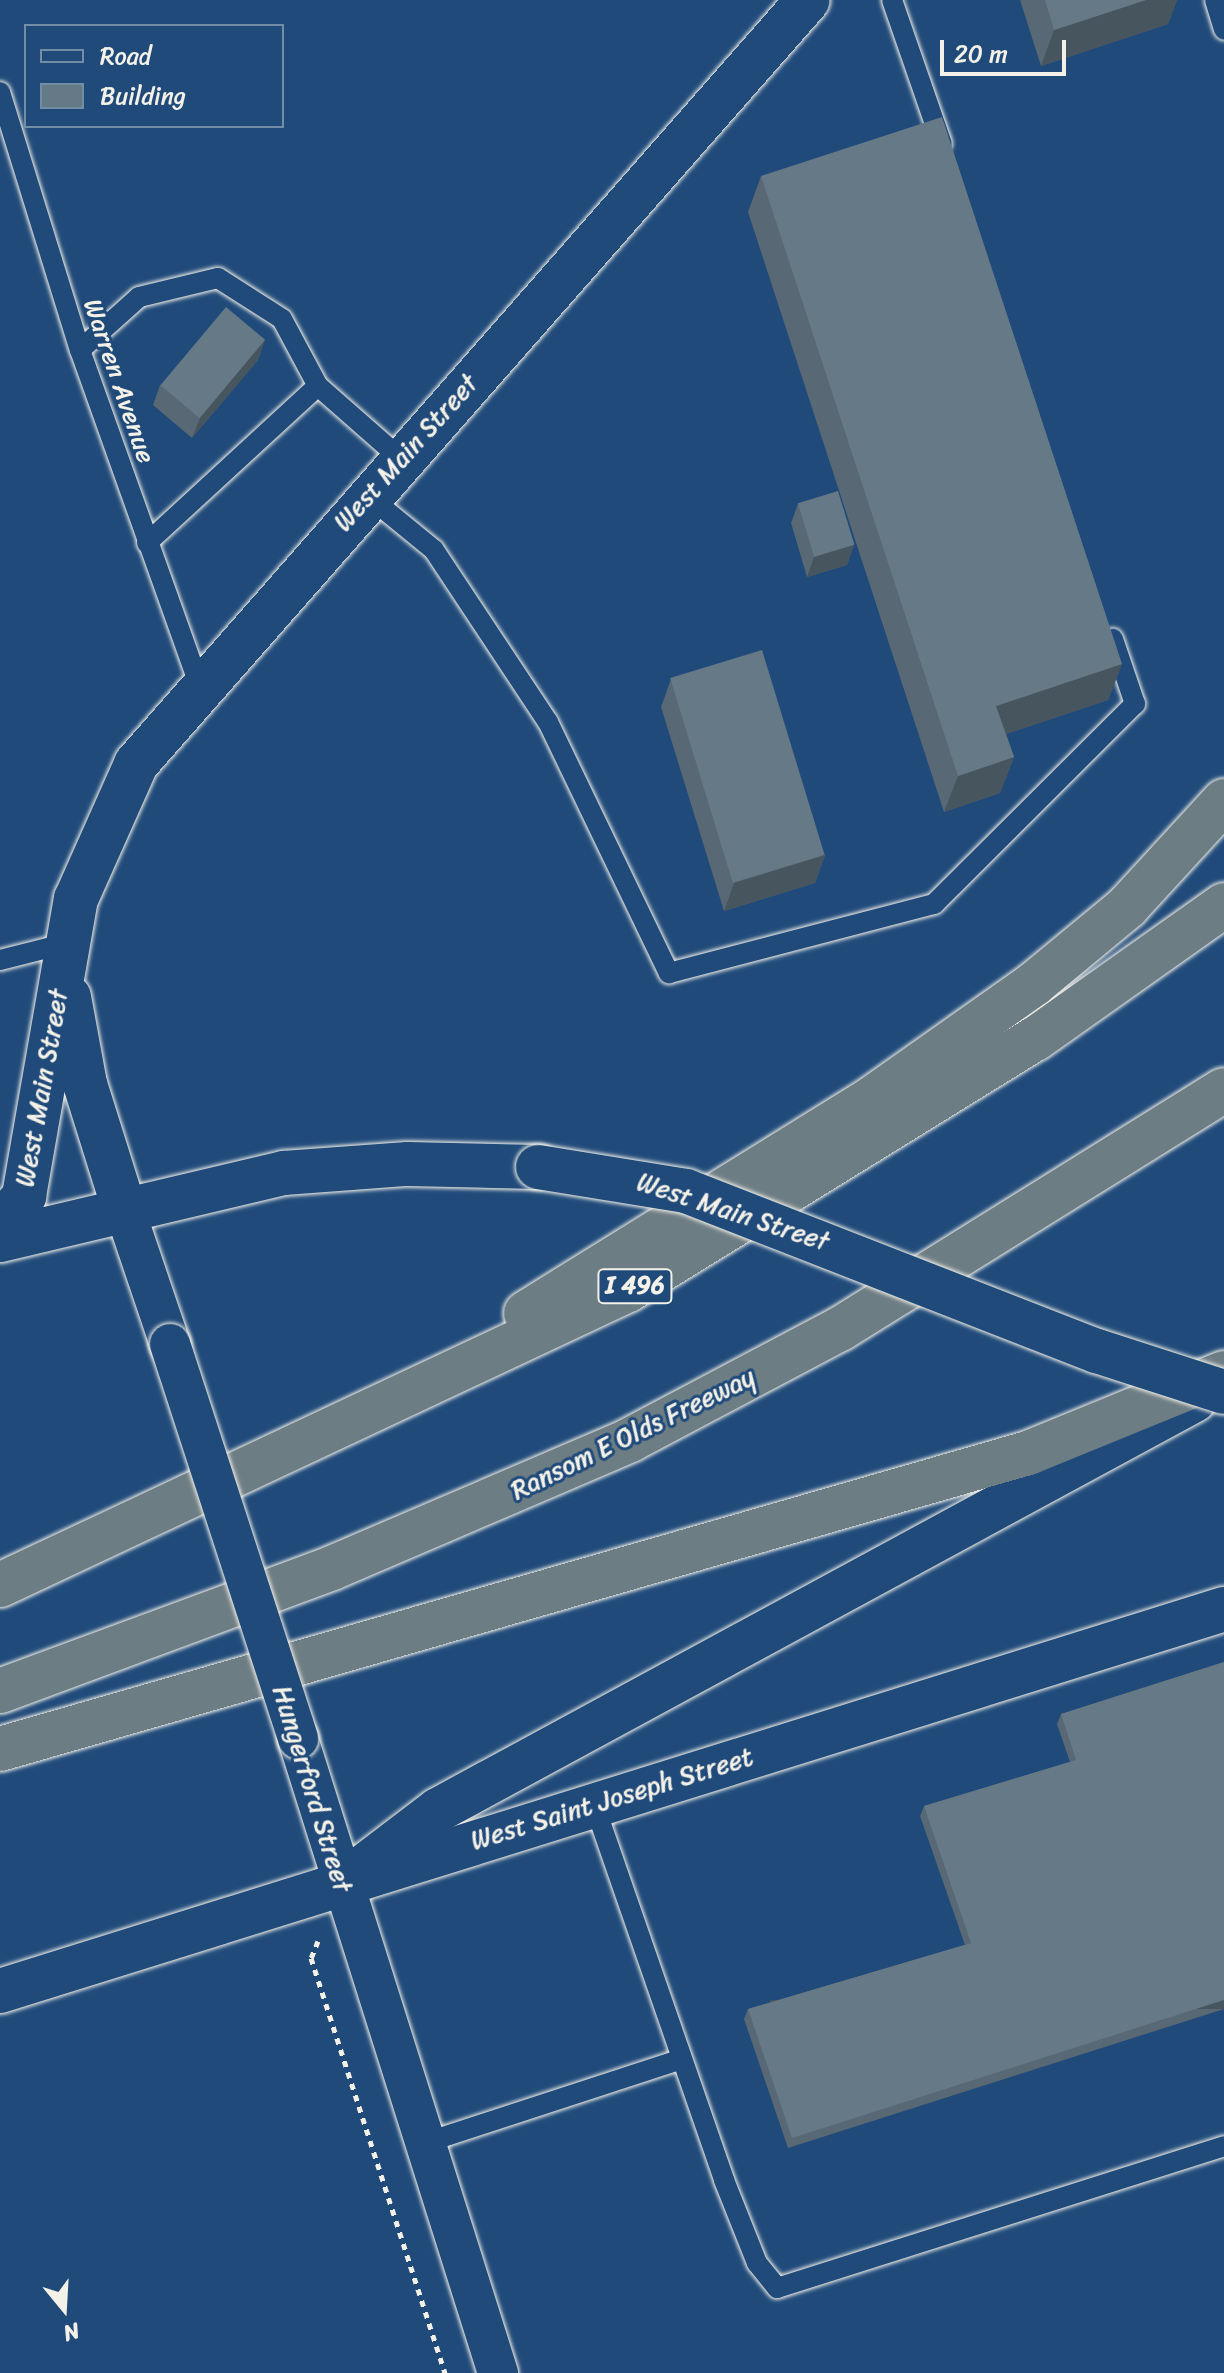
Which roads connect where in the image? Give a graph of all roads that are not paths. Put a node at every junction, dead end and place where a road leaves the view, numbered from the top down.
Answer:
1 (808, 0) edge
2 (892, 0) edge
3 (1215, 0) edge
4 (1224, 30) edge
5 (0, 92) edge
6 (951, 171) edge
7 (80, 350) junction
8 (318, 386) junction
9 (401, 459) junction
10 (368, 496) junction
11 (147, 543) junction
12 (1104, 615) edge
13 (199, 684) junction
14 (1224, 801) edge
15 (1224, 905) edge
16 (67, 943) junction
17 (0, 960) edge
18 (1224, 1090) edge
19 (123, 1205) junction
20 (0, 1225) edge
21 (0, 1240) edge
22 (1224, 1373) edge
23 (1224, 1382) edge
24 (1224, 1392) edge
25 (339, 1430) junction
26 (0, 1585) edge
27 (1224, 1609) edge
28 (0, 1691) edge
29 (0, 1749) edge
30 (594, 1804) junction
31 (342, 1884) junction
32 (0, 1991) edge
33 (682, 2059) junction
34 (425, 2143) junction
35 (1224, 2146) edge
36 (498, 2373) edge

1 - 9 street, West Main Street
2 - 6 lane
3 - 4 lane
5 - 7 lane, Warren Avenue
7 - 8 lane
7 - 11 lane, Warren Avenue
8 - 9 lane
8 - 11 lane
9 - 10 street, West Main Street
10 - 12 lane
10 - 13 street, West Main Street
11 - 13 lane, Warren Avenue
13 - 16 street, West Main Street
14 - 25 highway
15 - 25 highway, I 496
16 - 17 lane
16 - 19 street, West Main Street
16 - 20 street, West Main Street
18 - 28 highway, Ransom E Olds Freeway
19 - 21 street, West Main Street
19 - 24 street, West Main Street, bridge
19 - 31 street, Hungerford Street, bridge
22 - 29 highway
23 - 31 street
25 - 26 highway, I 496
27 - 30 street, West Saint Joseph Street
30 - 31 street, West Saint Joseph Street
30 - 33 lane
31 - 32 street, West Saint Joseph Street
31 - 34 street, Hungerford Street
33 - 34 lane
33 - 35 lane
34 - 36 street, Hungerford Street

